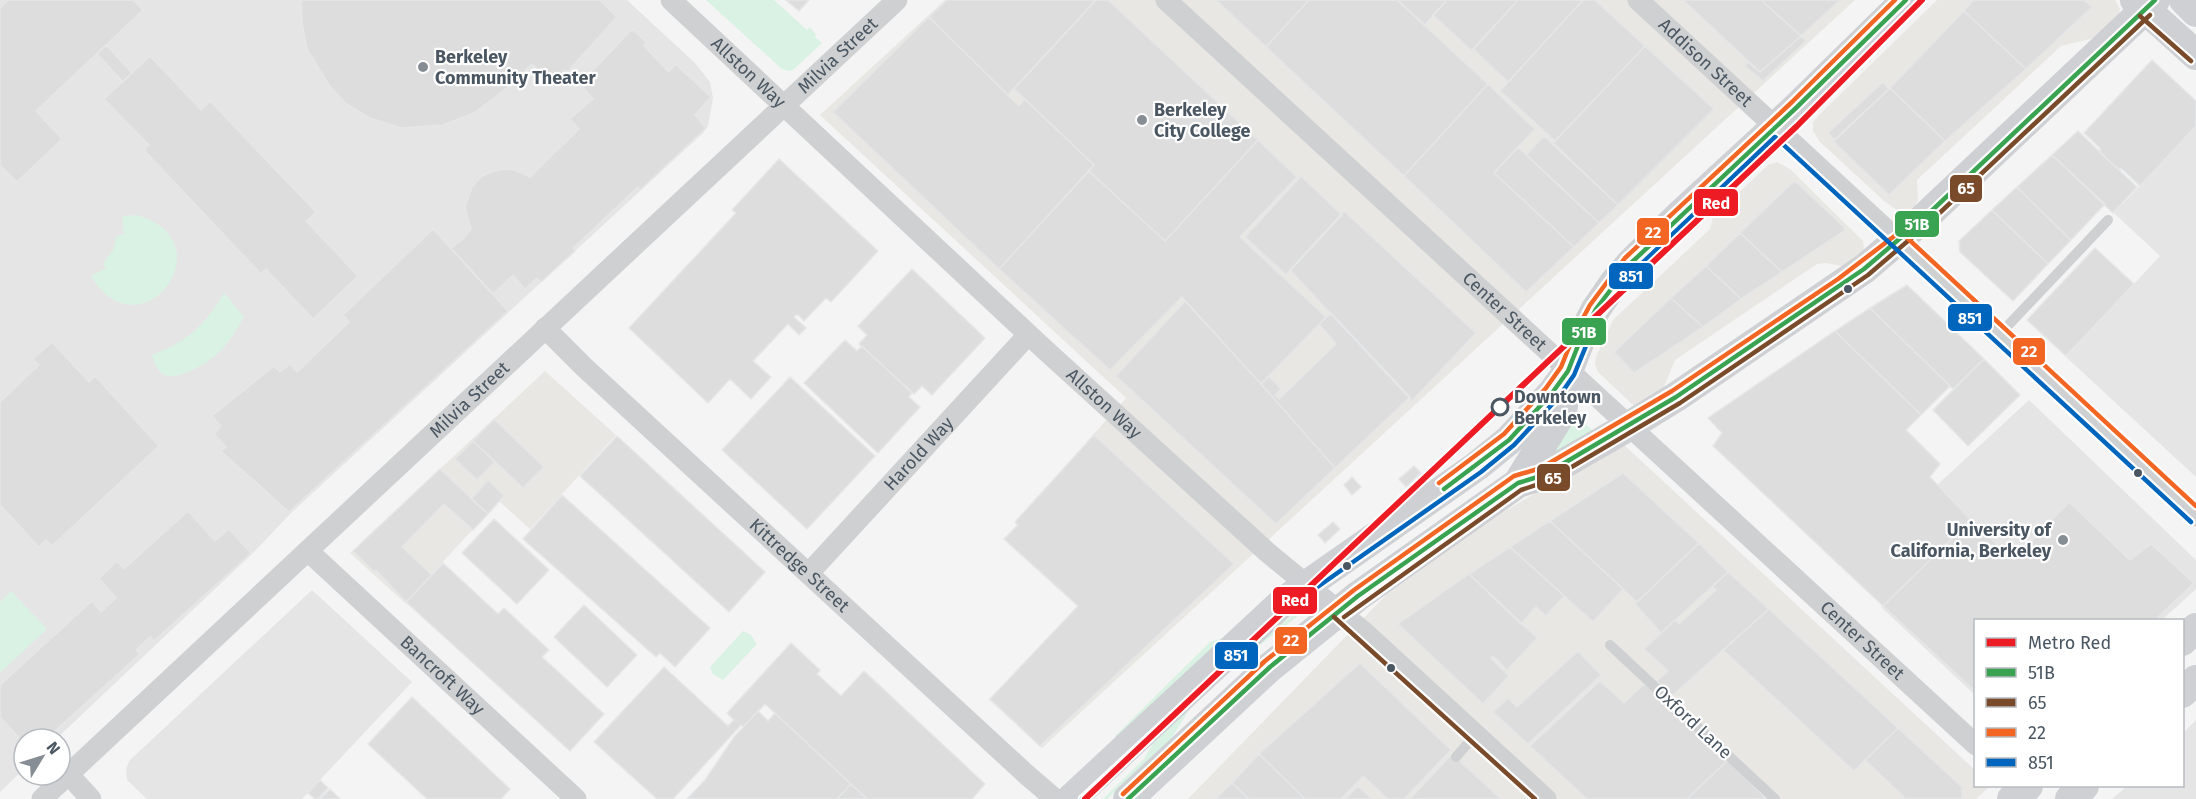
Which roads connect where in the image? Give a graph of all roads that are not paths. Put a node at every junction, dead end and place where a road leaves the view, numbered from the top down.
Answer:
1 (671, 0) edge
2 (897, 0) edge
3 (1166, 0) edge
4 (1638, 0) edge
5 (1906, 0) edge
6 (2184, 0) edge
7 (2145, 3) edge
8 (2196, 12) edge
9 (2196, 55) edge
10 (784, 106) junction
11 (1775, 127) junction
12 (2108, 220) dead end
13 (1899, 241) junction
14 (545, 328) junction
15 (1028, 335) junction
16 (1999, 335) junction
17 (1568, 371) junction
18 (1629, 426) junction
19 (1518, 483) junction
20 (2196, 516) edge
21 (308, 551) junction
22 (808, 573) junction
23 (1307, 584) junction
24 (1339, 611) junction
25 (2196, 628) edge
26 (2184, 639) edge
27 (1610, 645) dead end
28 (2196, 680) edge
29 (2184, 691) edge
30 (1475, 735) junction
31 (1974, 743) edge
32 (1456, 757) dead end
33 (72, 772) edge
34 (72, 778) edge
35 (56, 787) edge
36 (2083, 787) edge
37 (42, 799) edge
38 (91, 799) edge
39 (576, 799) edge
40 (1056, 799) edge
41 (1071, 799) edge
42 (1128, 799) edge
43 (1546, 799) edge
44 (1775, 799) edge
45 (2070, 799) edge

1 - 10 street, Allston Way
2 - 10 street, Milvia Street
3 - 17 street, Center Street
4 - 11 street, Addison Street
5 - 11 main road
6 - 8 main road
7 - 9 main road
7 - 13 main road
10 - 14 street, Milvia Street
10 - 15 street, Allston Way
11 - 13 street, Addison Street
11 - 17 main road
12 - 16 lane
13 - 16 street, Addison Street
13 - 18 main road
14 - 21 street, Milvia Street
14 - 22 street, Kittredge Street
15 - 22 street, Harold Way
15 - 23 street, Allston Way
16 - 20 street, Addison Street
17 - 18 street, Center Street
17 - 19 main road
17 - 23 main road
18 - 19 main road
18 - 31 street, Center Street
19 - 24 main road
21 - 33 street, Milvia Street
21 - 39 street, Bancroft Way
22 - 40 street, Kittredge Street
23 - 24 street, Allston Way
23 - 41 main road
24 - 30 street, Allston Way
24 - 42 main road
25 - 26 main road
27 - 44 lane, Oxford Lane
28 - 29 main road
30 - 32 lane
30 - 43 street, Allston Way
34 - 38 street
35 - 37 street, Milvia Street
36 - 45 main road

